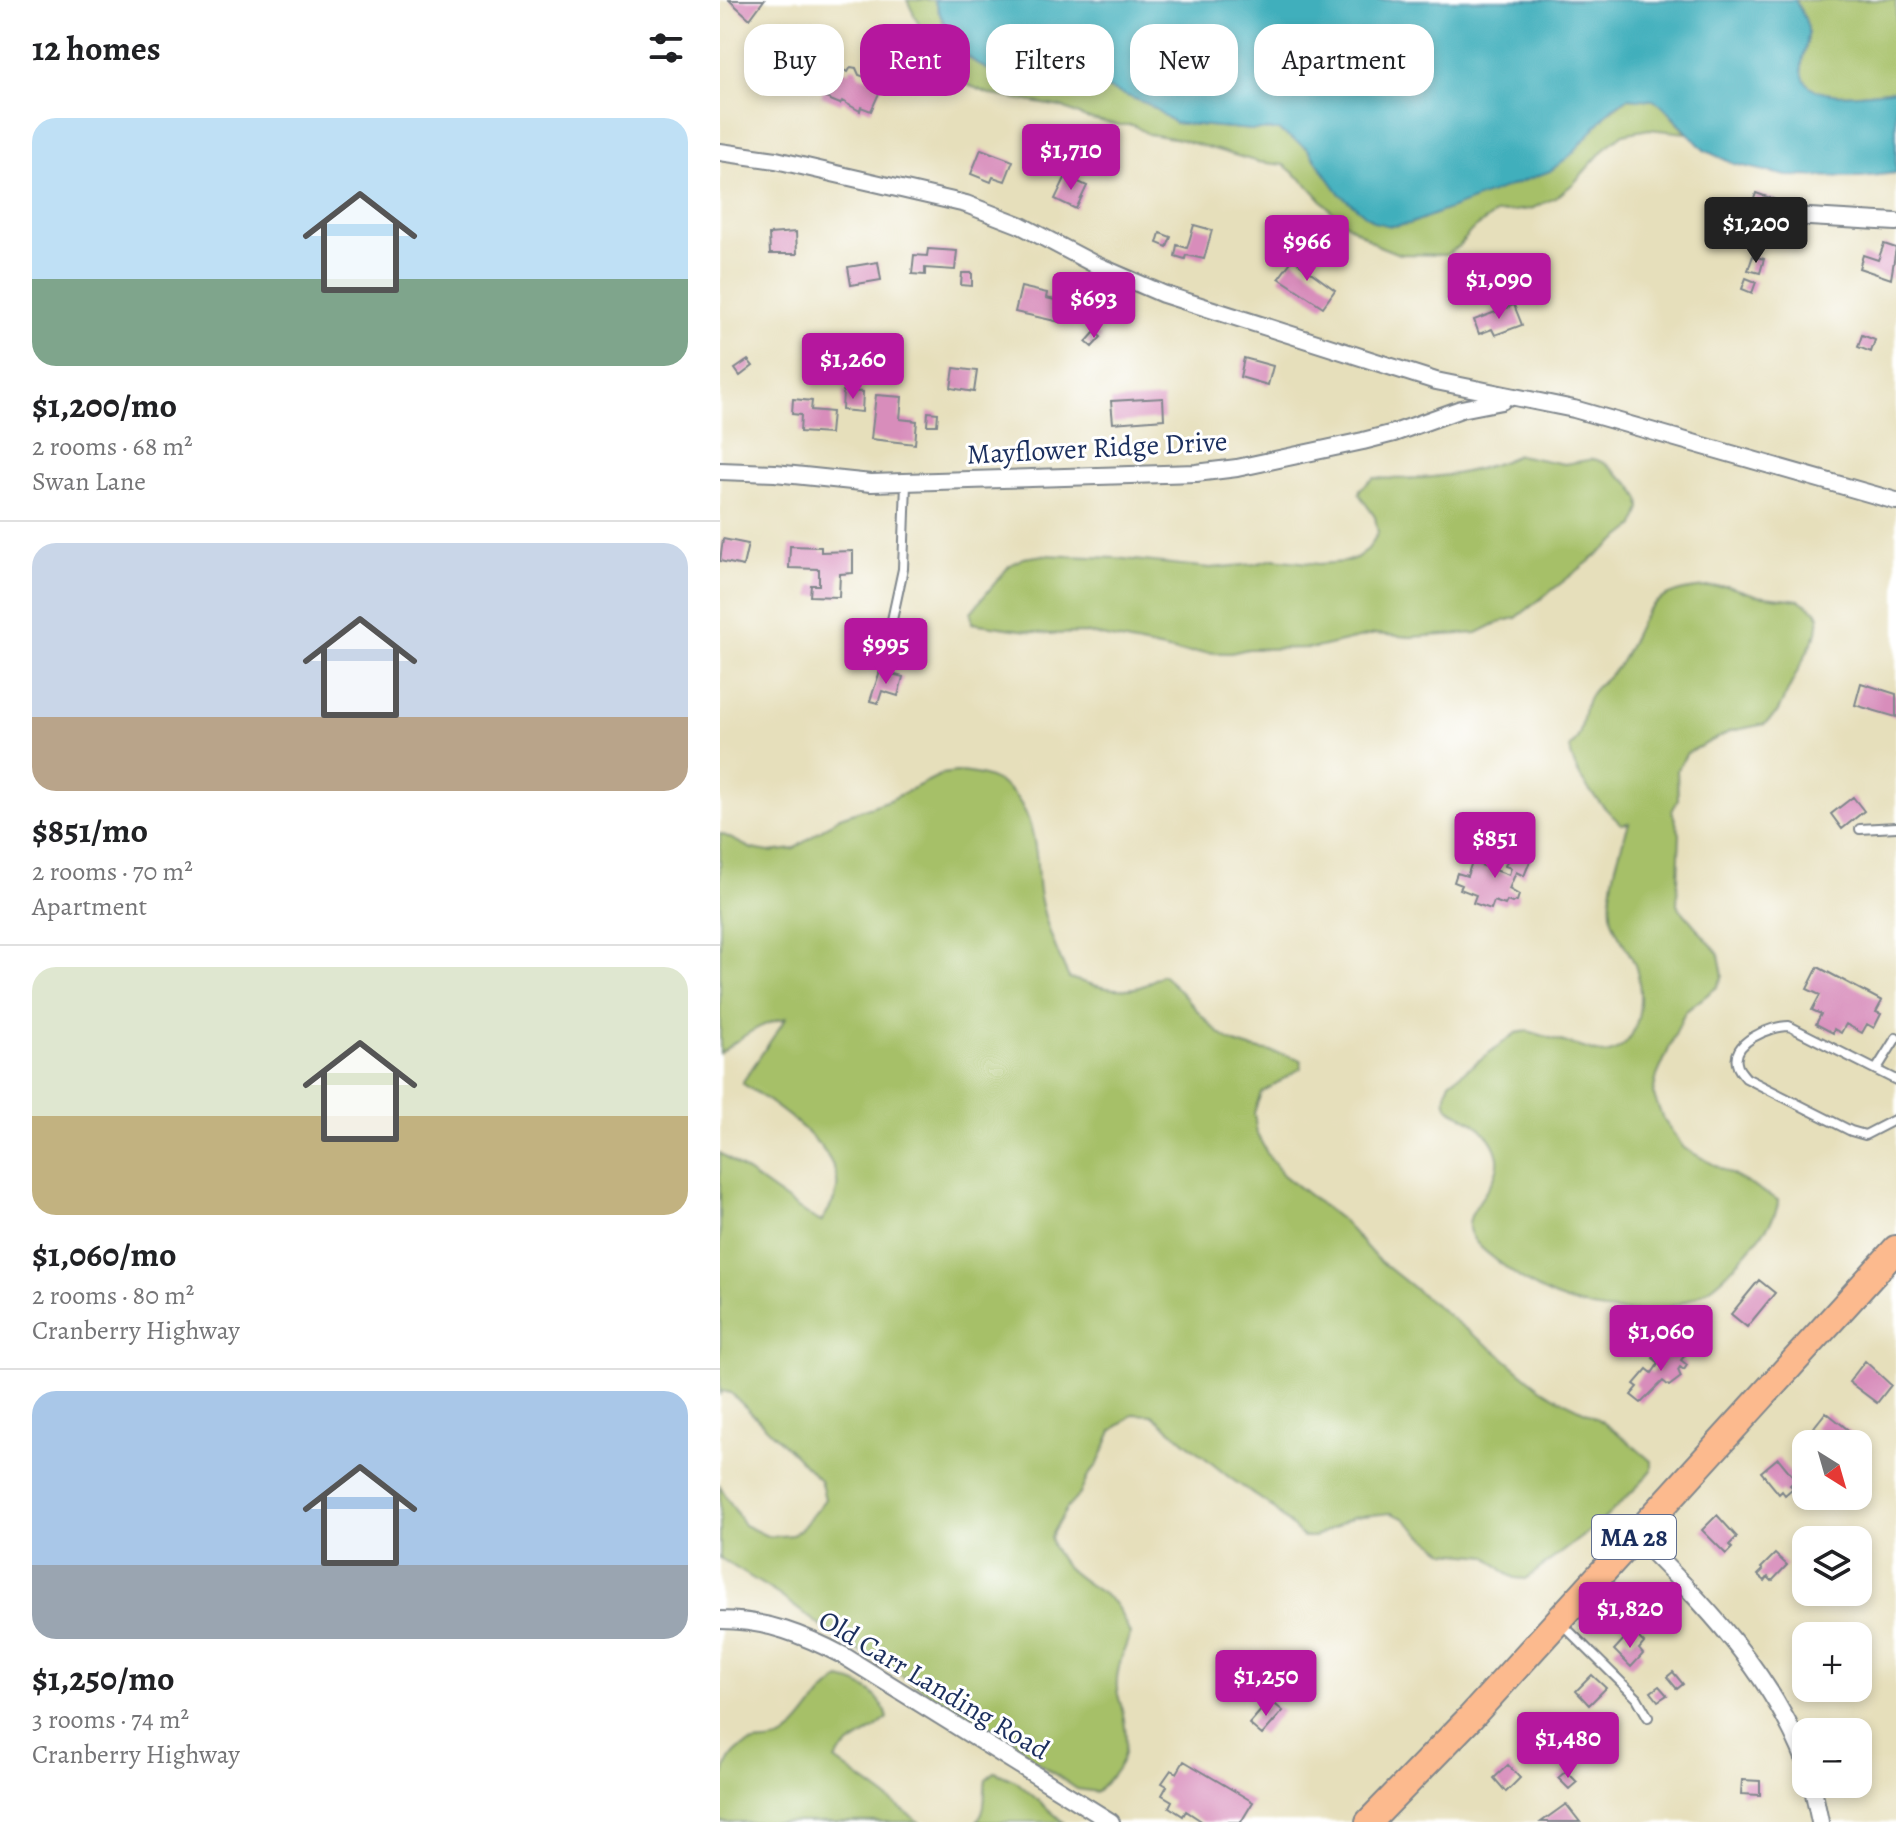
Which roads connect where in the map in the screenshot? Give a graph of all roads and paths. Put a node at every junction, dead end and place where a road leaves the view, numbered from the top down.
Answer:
1 (720, 152) edge
2 (1792, 216) dead end
3 (1896, 222) edge
4 (1515, 399) junction
5 (720, 471) edge
6 (906, 483) junction
7 (1896, 501) edge
8 (884, 657) dead end
9 (1896, 827) edge
10 (1860, 829) dead end
11 (1896, 1038) edge
12 (1876, 1070) junction
13 (1896, 1080) edge
14 (1896, 1119) edge
15 (1896, 1249) edge
16 (1636, 1536) junction
17 (720, 1620) edge
18 (1559, 1620) junction
19 (1648, 1717) dead end
20 (1792, 1733) edge
21 (1815, 1798) edge
22 (1111, 1822) edge
23 (1369, 1822) edge
24 (1820, 1822) edge

1 - 4 street, Mayflower Ridge Drive
2 - 3 street
4 - 6 street, Mayflower Ridge Drive
4 - 7 street, Mayflower Ridge Drive
5 - 6 street, Mayflower Ridge Drive
6 - 8 lane
9 - 10 lane
11 - 12 lane
12 - 13 lane
12 - 14 lane
15 - 16 main road, MA 28
16 - 18 main road, MA 28
16 - 20 street
17 - 22 street, Old Carr Landing Road
18 - 19 lane
18 - 23 main road, MA 28
21 - 24 street

